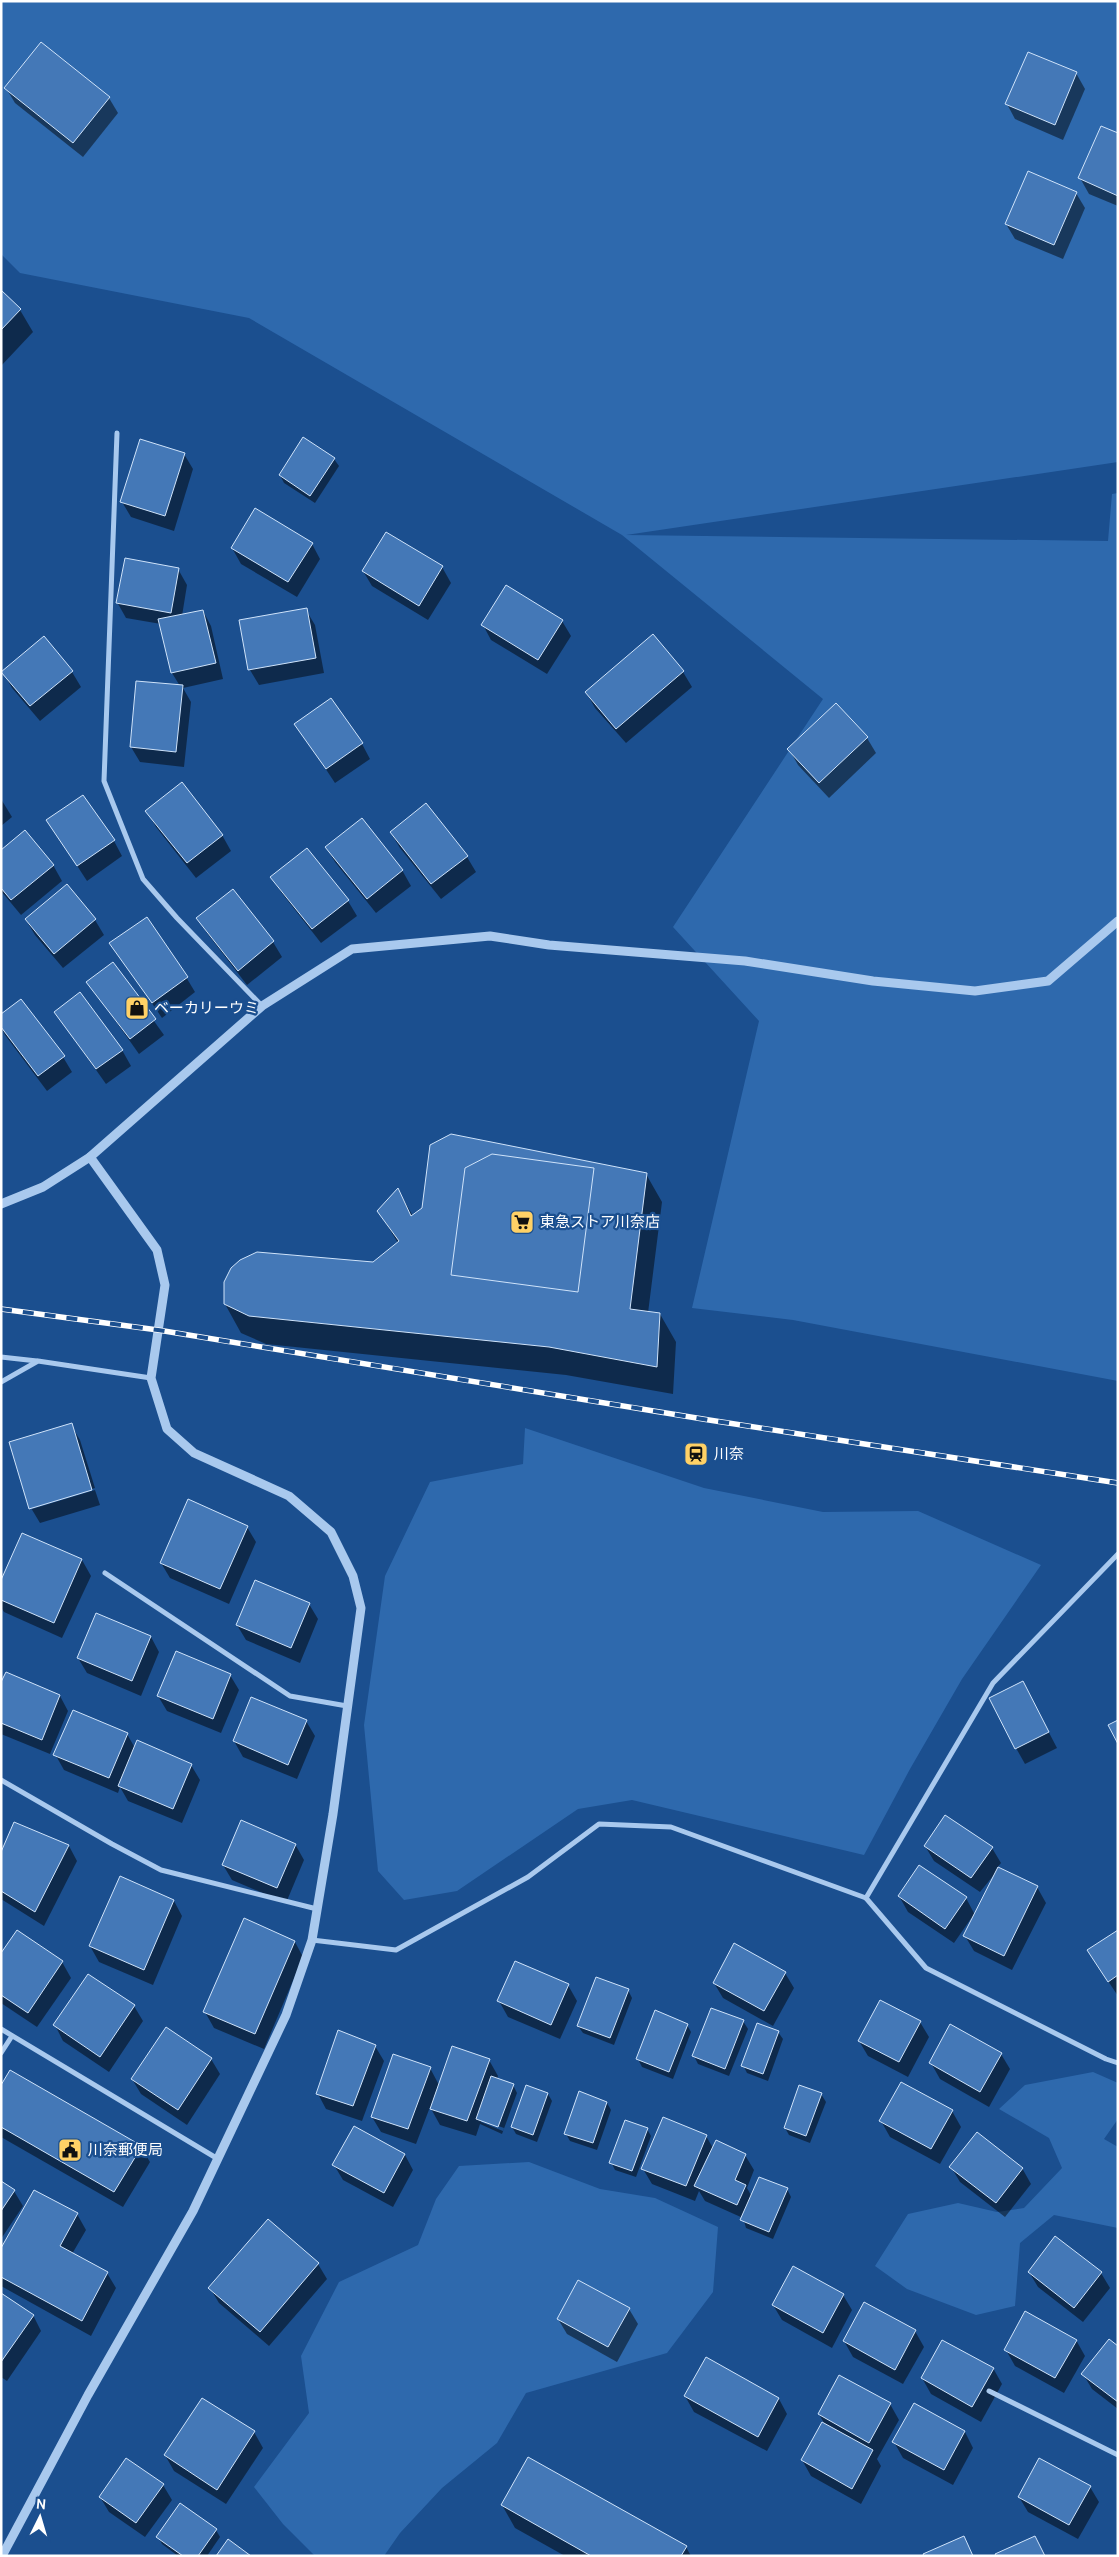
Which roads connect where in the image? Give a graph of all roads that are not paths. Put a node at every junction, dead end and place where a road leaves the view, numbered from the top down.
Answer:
1 (117, 434) dead end
2 (1118, 921) edge
3 (262, 1006) junction
4 (90, 1157) junction
5 (1, 1204) edge
6 (1, 1357) edge
7 (38, 1361) junction
8 (151, 1378) junction
9 (1, 1382) edge
10 (1118, 1554) edge
11 (105, 1573) dead end
12 (347, 1706) junction
13 (1, 1780) edge
14 (866, 1898) junction
15 (317, 1909) junction
16 (312, 1940) junction
17 (1, 2029) edge
18 (12, 2036) junction
19 (1, 2053) edge
20 (1118, 2063) edge
21 (218, 2159) junction
22 (990, 2391) dead end
23 (1118, 2455) edge
24 (2, 2556) edge

1 - 3 street
2 - 3 street
3 - 4 street
4 - 5 street
4 - 8 street
6 - 7 street
7 - 8 street
7 - 9 street
8 - 12 street
10 - 14 street
11 - 12 street
12 - 15 street
13 - 15 street
14 - 16 street
14 - 20 street
15 - 16 street
16 - 21 street
17 - 18 street
18 - 19 street
18 - 21 street
21 - 24 street
22 - 23 street

